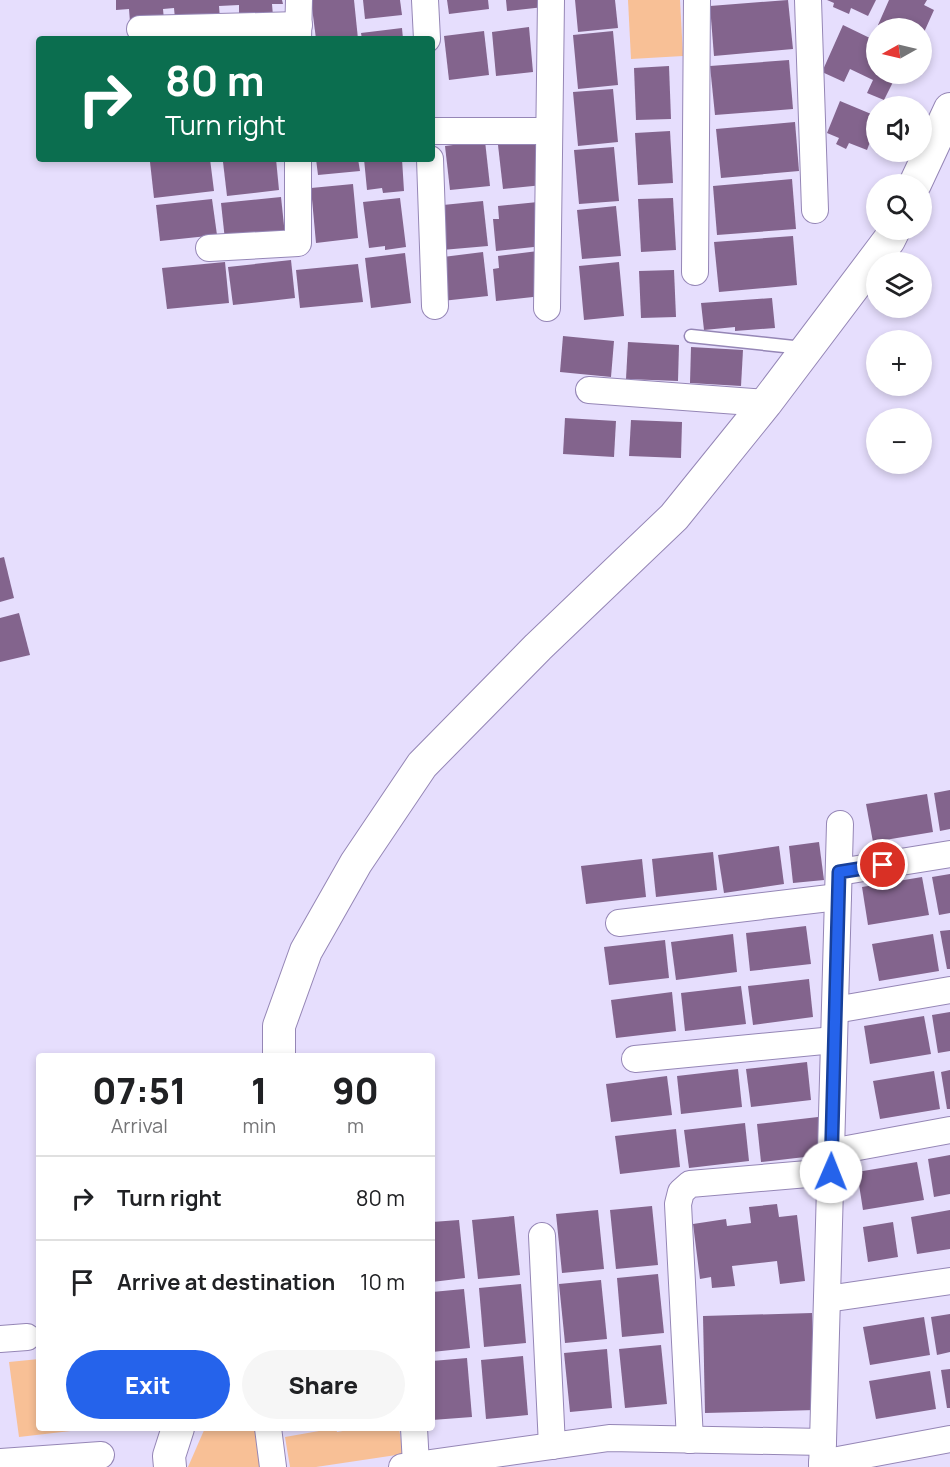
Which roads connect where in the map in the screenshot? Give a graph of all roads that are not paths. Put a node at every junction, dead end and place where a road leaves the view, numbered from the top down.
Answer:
1 (425, 0) edge
2 (551, 0) edge
3 (697, 0) edge
4 (808, 0) edge
5 (298, 21) edge
6 (140, 29) dead end
7 (427, 36) edge
8 (950, 109) edge
9 (549, 130) junction
10 (435, 131) edge
11 (298, 162) edge
12 (430, 162) edge
13 (920, 174) edge
14 (815, 210) dead end
15 (889, 240) edge
16 (209, 248) dead end
17 (695, 272) dead end
18 (435, 306) dead end
19 (547, 308) dead end
20 (691, 336) dead end
21 (807, 348) junction
22 (589, 390) dead end
23 (766, 403) junction
24 (840, 824) dead end
25 (950, 854) edge
26 (839, 885) junction
27 (619, 923) dead end
28 (950, 990) edge
29 (835, 1010) junction
30 (834, 1040) junction
31 (279, 1053) edge
32 (635, 1059) dead end
33 (950, 1130) edge
34 (831, 1162) junction
35 (543, 1236) dead end
36 (950, 1281) edge
37 (827, 1299) junction
38 (27, 1337) dead end
39 (0, 1339) edge
40 (177, 1431) edge
41 (268, 1431) edge
42 (414, 1431) edge
43 (950, 1439) edge
44 (690, 1440) junction
45 (552, 1446) junction
46 (101, 1455) dead end
47 (823, 1457) edge
48 (0, 1462) edge
49 (409, 1466) edge
50 (170, 1467) edge
51 (273, 1467) edge

1 - 7 street
2 - 9 street
3 - 17 street
4 - 14 street
5 - 6 street
8 - 13 street
9 - 10 street
9 - 19 street
11 - 16 street
12 - 18 street
15 - 21 street
20 - 21 lane
21 - 23 street
22 - 23 street
23 - 31 street
24 - 26 street
25 - 26 street
26 - 27 street
26 - 29 street
28 - 29 street
29 - 30 street
30 - 32 street
30 - 34 street
33 - 34 street
34 - 37 street
34 - 44 street
35 - 45 street
36 - 37 street
37 - 47 street
38 - 39 street
40 - 50 street
41 - 51 street
42 - 49 street
43 - 47 street
44 - 45 street
44 - 47 street
45 - 49 street
46 - 48 street

